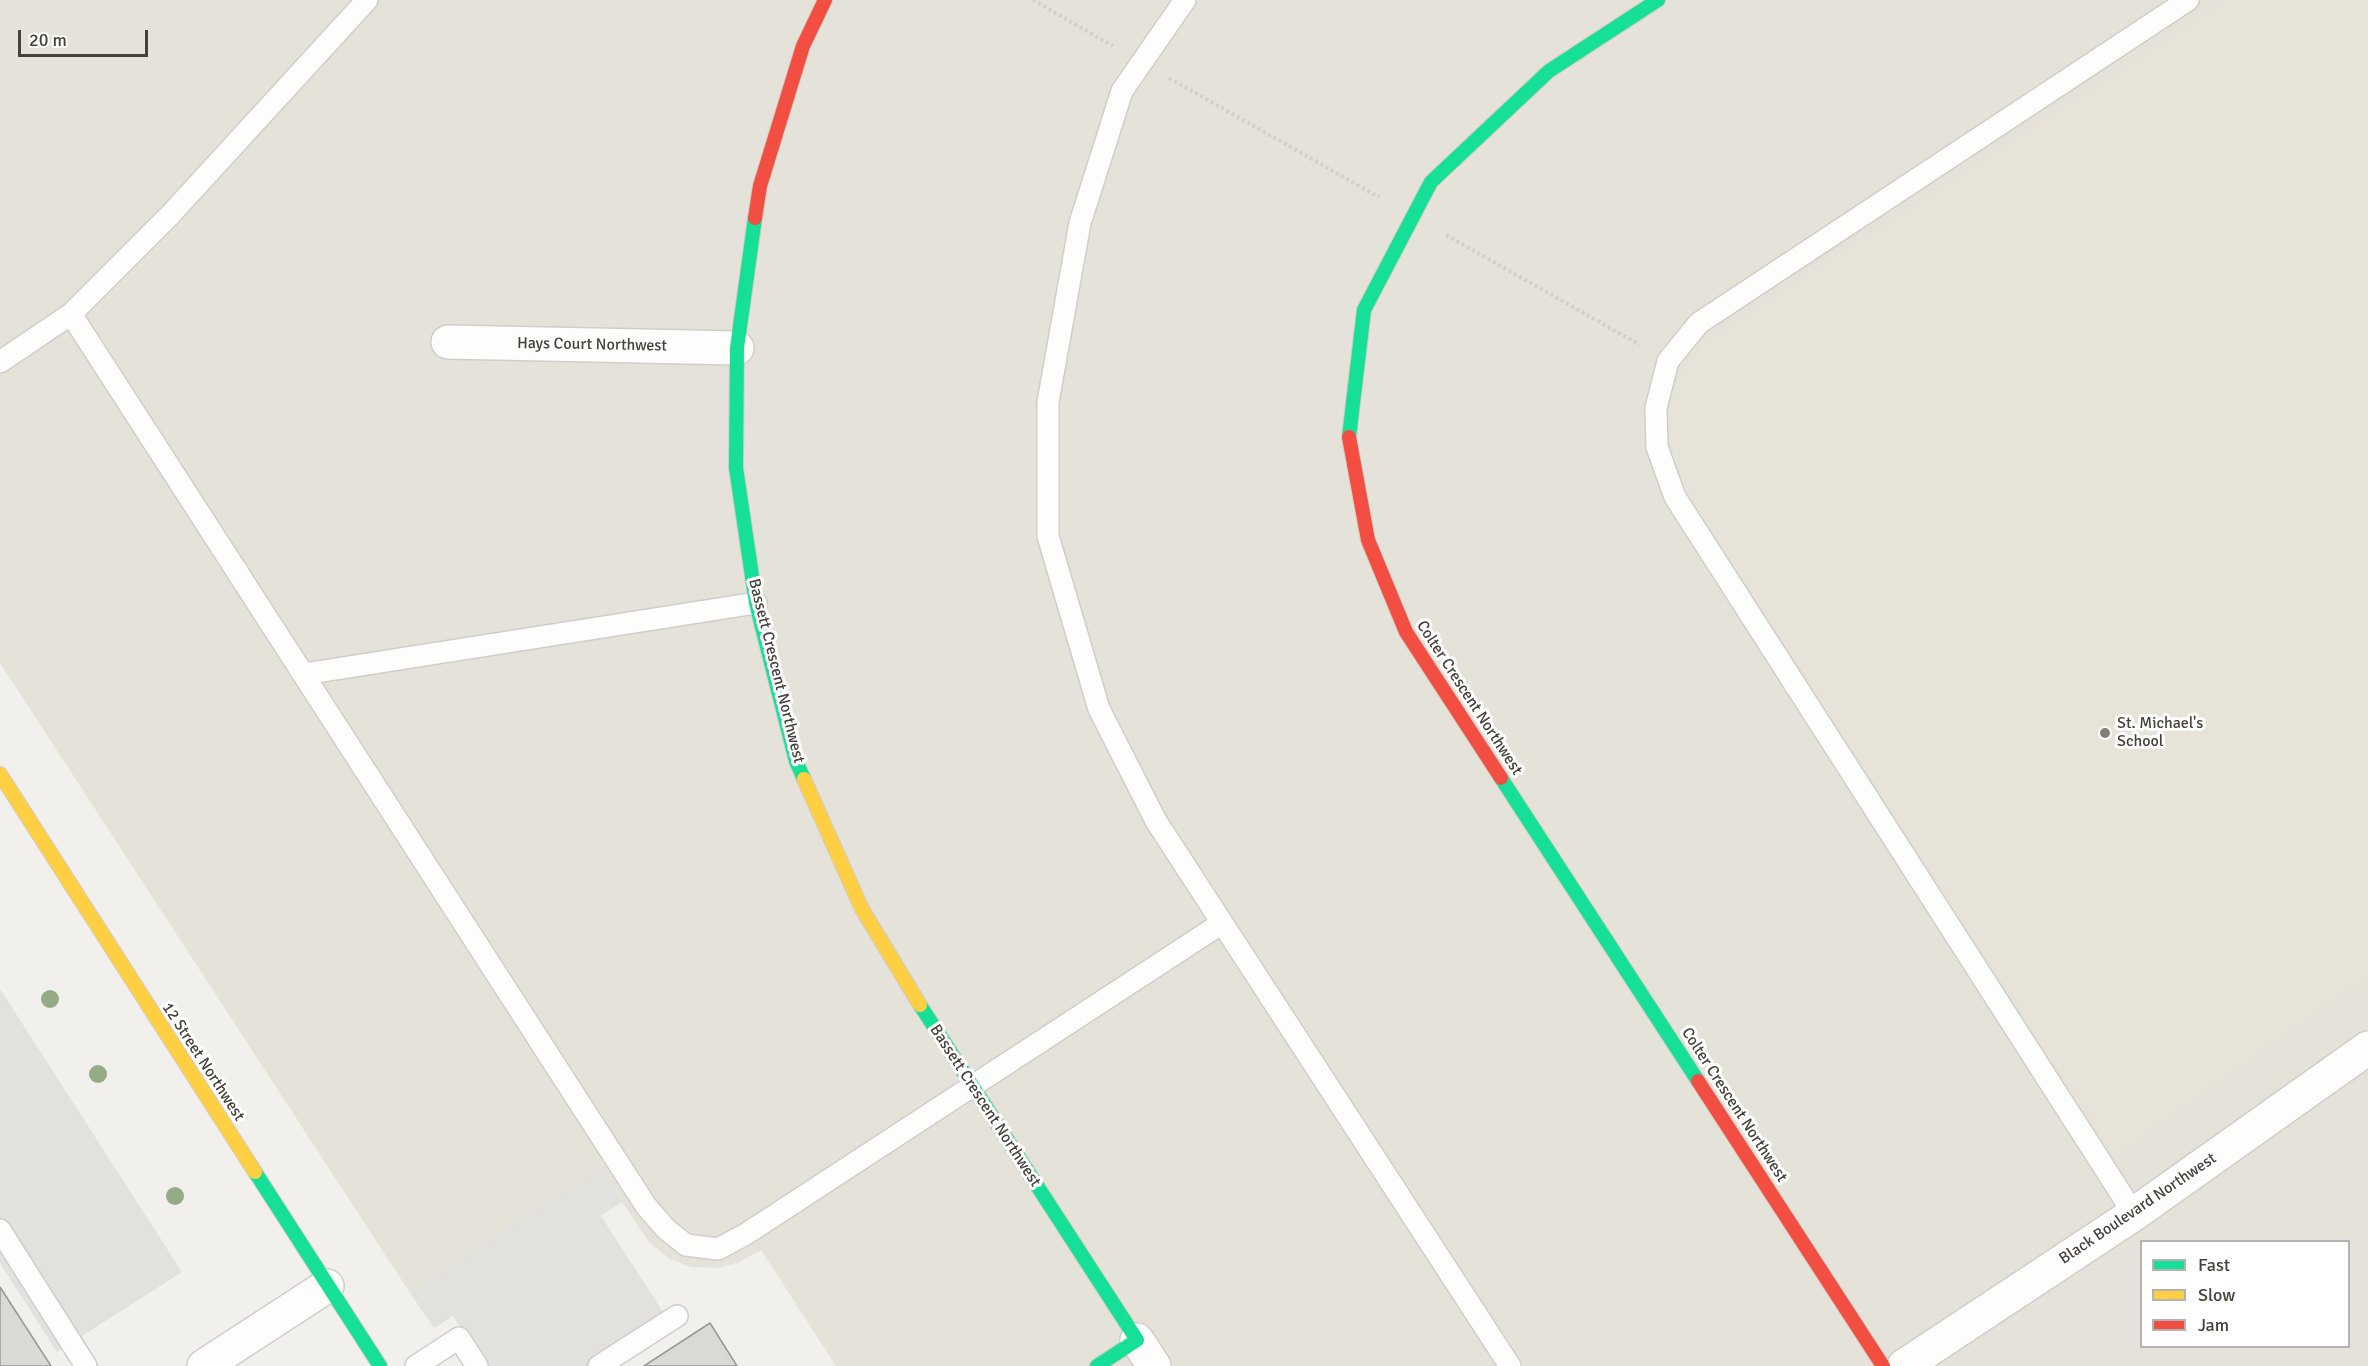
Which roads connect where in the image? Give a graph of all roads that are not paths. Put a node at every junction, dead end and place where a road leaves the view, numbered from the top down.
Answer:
1 (368, 0) edge
2 (825, 0) edge
3 (1185, 0) edge
4 (1658, 0) edge
5 (2188, 0) edge
6 (71, 314) junction
7 (448, 342) dead end
8 (737, 348) junction
9 (0, 362) edge
10 (756, 603) junction
11 (304, 674) junction
12 (0, 774) edge
13 (1222, 923) junction
14 (2368, 1048) edge
15 (971, 1087) junction
16 (2134, 1214) junction
17 (0, 1230) edge
18 (327, 1286) junction
19 (677, 1316) dead end
20 (1145, 1353) edge
21 (86, 1366) edge
22 (204, 1366) edge
23 (380, 1366) edge
24 (416, 1366) edge
25 (477, 1366) edge
26 (599, 1366) edge
27 (1097, 1366) edge
28 (1510, 1366) edge
29 (1883, 1366) edge
30 (1904, 1366) edge

1 - 6 lane
2 - 8 street, Bassett Crescent Northwest
3 - 13 lane
4 - 29 street, Colter Crescent Northwest
5 - 16 lane
6 - 9 lane
6 - 11 lane
7 - 8 street, Hays Court Northwest
8 - 10 street, Bassett Crescent Northwest
10 - 11 lane
10 - 15 street, Bassett Crescent Northwest
11 - 15 lane
12 - 18 street, 12 Street Northwest
13 - 15 lane
13 - 28 lane
14 - 16 street, Black Boulevard Northwest
15 - 20 street, Bassett Crescent Northwest
16 - 30 street, Black Boulevard Northwest
17 - 21 lane
18 - 22 street
18 - 23 street, 12 Street Northwest
19 - 26 lane
20 - 27 street
24 - 25 lane

